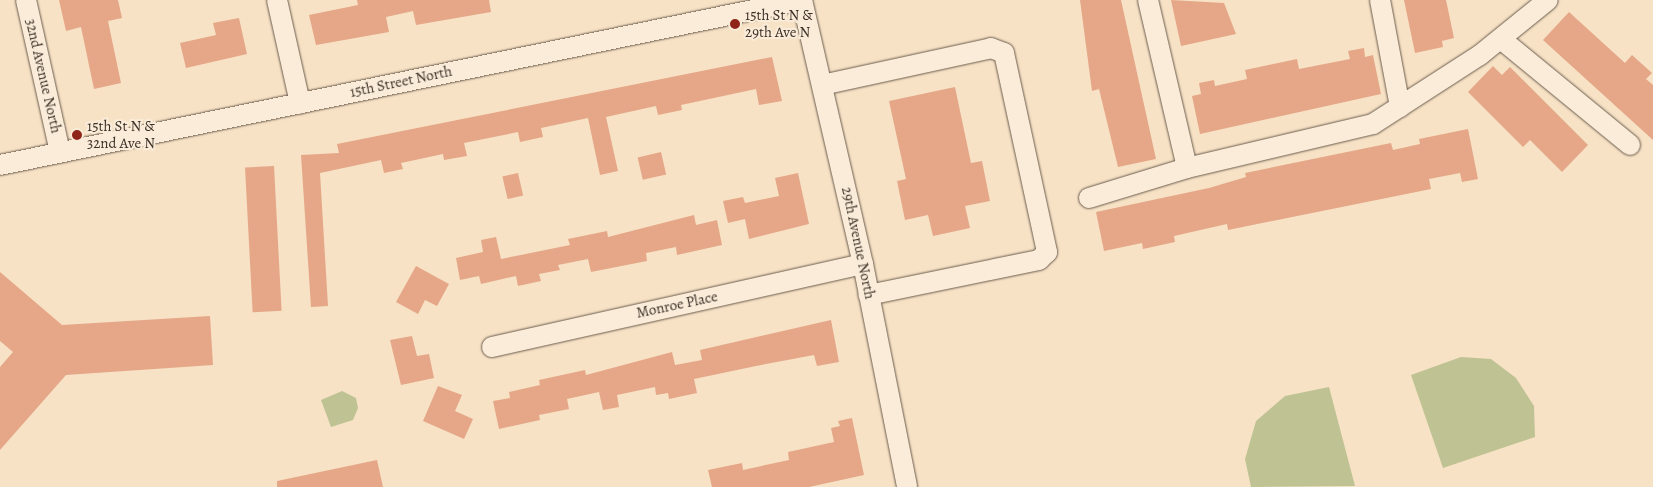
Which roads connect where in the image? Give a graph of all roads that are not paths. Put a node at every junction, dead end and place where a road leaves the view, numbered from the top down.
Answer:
1 (26, 0) edge
2 (277, 0) edge
3 (802, 0) edge
4 (1148, 0) edge
5 (1380, 0) edge
6 (1548, 0) edge
7 (1501, 39) junction
8 (822, 85) junction
9 (300, 103) junction
10 (1400, 107) junction
11 (1630, 145) dead end
12 (60, 152) junction
13 (0, 164) edge
14 (1187, 168) junction
15 (1089, 198) dead end
16 (863, 264) junction
17 (869, 295) junction
18 (492, 347) dead end
19 (907, 487) edge

1 - 12 street, 32nd Avenue North
2 - 9 street
3 - 8 street, 29th Avenue North
3 - 9 street, 15th Street North
4 - 14 street
5 - 10 street
6 - 7 street
7 - 10 street
7 - 11 street
8 - 16 street, 29th Avenue North
8 - 17 street
9 - 12 street, 15th Street North
10 - 14 street
12 - 13 street, 15th Street North
14 - 15 street
16 - 17 street, 29th Avenue North
16 - 18 street, Monroe Place
17 - 19 street, 29th Avenue North

